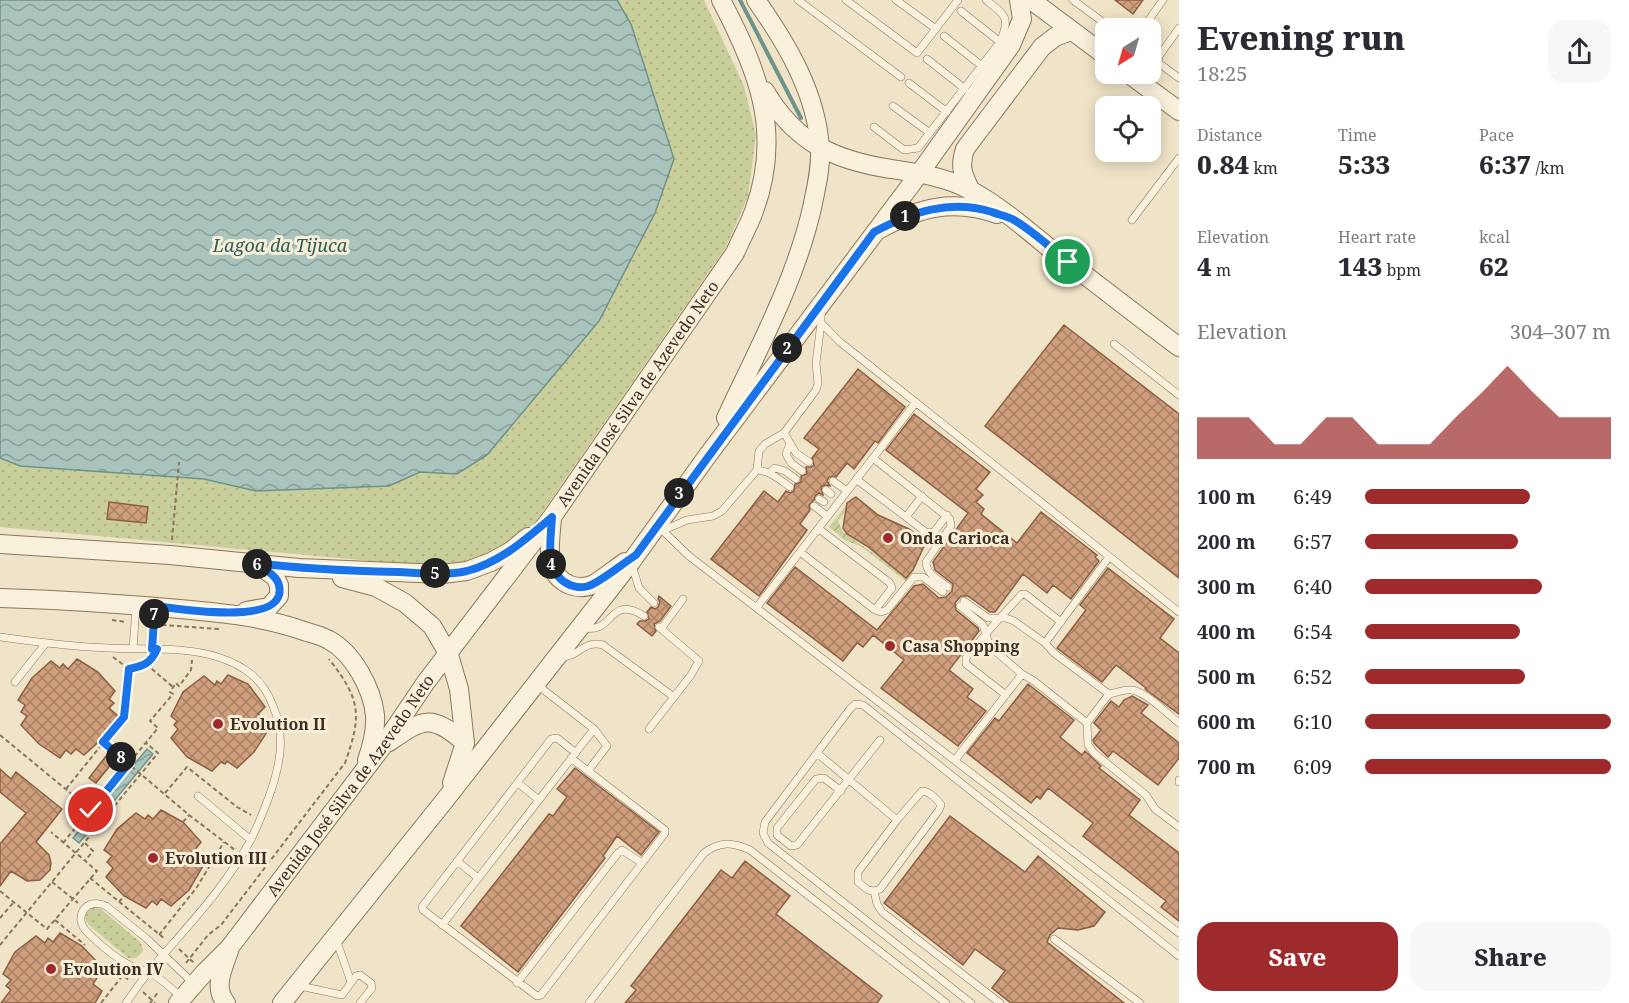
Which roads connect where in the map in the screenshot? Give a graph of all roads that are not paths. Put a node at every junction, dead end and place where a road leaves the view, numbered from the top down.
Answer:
1 (721, 0) edge
2 (756, 0) edge
3 (798, 0) edge
4 (846, 0) edge
5 (896, 0) edge
6 (946, 0) edge
7 (986, 0) edge
8 (1019, 0) edge
9 (1031, 0) edge
10 (1073, 0) edge
11 (1163, 0) edge
12 (958, 5) edge
13 (1097, 18) edge
14 (1150, 18) edge
15 (1179, 28) edge
16 (936, 29) junction
17 (1071, 31) junction
18 (944, 36) dead end
19 (1000, 42) junction
20 (1095, 48) edge
21 (927, 59) dead end
22 (983, 71) junction
23 (756, 76) junction
24 (901, 77) dead end
25 (1179, 78) edge
26 (909, 83) dead end
27 (1143, 84) edge
28 (965, 88) junction
29 (893, 106) dead end
30 (1179, 111) edge
31 (947, 112) junction
32 (874, 127) dead end
33 (930, 133) junction
34 (820, 149) junction
35 (1179, 158) edge
36 (919, 174) junction
37 (972, 190) junction
38 (1013, 219) junction
39 (1132, 220) dead end
40 (874, 232) junction
41 (821, 303) junction
42 (821, 323) junction
43 (1114, 344) dead end
44 (1179, 347) edge
45 (1179, 395) edge
46 (916, 402) junction
47 (784, 433) junction
48 (790, 443) junction
49 (708, 454) junction
50 (873, 458) junction
51 (809, 462) dead end
52 (757, 470) junction
53 (802, 471) dead end
54 (769, 473) junction
55 (796, 479) dead end
56 (856, 479) junction
57 (833, 481) dead end
58 (790, 487) dead end
59 (847, 491) junction
60 (922, 495) junction
61 (814, 506) dead end
62 (947, 515) junction
63 (827, 516) junction
64 (552, 517) junction
65 (906, 517) junction
66 (660, 528) junction
67 (819, 529) junction
68 (0, 544) edge
69 (800, 552) junction
70 (1109, 557) junction
71 (634, 558) junction
72 (256, 563) junction
73 (300, 568) junction
74 (0, 598) edge
75 (683, 599) dead end
76 (654, 603) dead end
77 (757, 607) junction
78 (875, 610) junction
79 (1179, 612) edge
80 (135, 614) junction
81 (154, 615) junction
82 (644, 616) dead end
83 (998, 617) junction
84 (224, 621) junction
85 (1061, 622) junction
86 (581, 627) junction
87 (986, 632) junction
88 (0, 638) edge
89 (46, 643) junction
90 (1045, 643) junction
91 (133, 648) junction
92 (154, 649) junction
93 (448, 655) junction
94 (558, 657) junction
95 (1022, 674) junction
96 (15, 682) dead end
97 (536, 684) junction
98 (1108, 694) junction
99 (1006, 695) junction
100 (674, 697) junction
101 (1087, 723) junction
102 (1179, 723) edge
103 (594, 729) junction
104 (649, 729) dead end
105 (880, 740) dead end
106 (465, 743) junction
107 (382, 747) junction
108 (817, 753) junction
109 (573, 755) junction
110 (955, 760) junction
111 (588, 771) junction
112 (363, 773) junction
113 (850, 780) junction
114 (518, 783) junction
115 (841, 791) junction
116 (198, 796) dead end
117 (445, 800) junction
118 (539, 800) junction
119 (897, 820) junction
120 (1179, 826) edge
121 (251, 840) junction
122 (457, 861) junction
123 (642, 863) junction
124 (478, 878) junction
125 (874, 891) junction
126 (442, 925) junction
127 (1179, 933) edge
128 (335, 937) junction
129 (1054, 939) dead end
130 (230, 947) junction
131 (163, 956) junction
132 (1179, 956) edge
133 (149, 972) junction
134 (200, 978) junction
135 (351, 982) junction
136 (517, 983) junction
137 (291, 992) edge
138 (342, 995) junction
139 (180, 1000) edge
140 (126, 1003) edge
141 (226, 1003) edge
142 (271, 1003) edge
143 (336, 1003) edge
144 (360, 1003) edge
145 (589, 1003) edge
146 (946, 1003) edge
147 (971, 1003) edge
148 (1000, 1003) edge
149 (1140, 1003) edge

1 - 23 street, Avenida José Silva de Azevedo Neto
2 - 34 street
3 - 24 lane
4 - 16 lane
5 - 16 lane
6 - 12 lane
7 - 19 lane
8 - 22 street
9 - 17 street
10 - 13 lane
11 - 14 lane
12 - 16 lane
12 - 19 lane
15 - 25 lane
17 - 20 street
17 - 37 street
18 - 22 lane
19 - 22 lane
21 - 28 lane
22 - 28 lane
22 - 36 street
23 - 34 street
23 - 64 street, Avenida José Silva de Azevedo Neto
26 - 31 lane
27 - 30 street
28 - 31 lane
29 - 33 lane
31 - 33 lane
32 - 33 lane
34 - 36 street
34 - 49 street
35 - 39 lane
36 - 37 street
36 - 40 street
37 - 38 street
38 - 40 street
38 - 44 street
40 - 41 street
41 - 42 lane
41 - 49 street
42 - 46 lane
42 - 47 lane
43 - 45 lane
46 - 50 lane
46 - 70 lane
47 - 48 lane
47 - 52 lane
48 - 51 lane
48 - 53 lane
49 - 66 street
50 - 56 lane
50 - 60 lane
52 - 54 lane
52 - 66 lane
54 - 55 lane
54 - 58 lane
56 - 59 lane
56 - 65 lane
57 - 59 lane
59 - 63 lane
60 - 62 lane
60 - 65 lane
61 - 63 lane
62 - 65 lane
62 - 78 lane
63 - 67 lane
64 - 71 street
64 - 73 street
64 - 93 street, Avenida José Silva de Azevedo Neto
66 - 71 street
66 - 77 lane
67 - 69 lane
67 - 78 lane
68 - 72 street
69 - 77 lane
69 - 78 lane
70 - 79 lane
70 - 85 lane
71 - 76 lane
71 - 86 street
72 - 73 street
72 - 84 street
73 - 93 street
74 - 80 street
75 - 100 lane
77 - 110 lane
80 - 81 street
80 - 91 lane
81 - 84 street
81 - 92 lane
82 - 86 lane
83 - 85 lane
83 - 87 lane
83 - 87 lane
83 - 90 lane
84 - 112 street
85 - 90 lane
86 - 94 street
87 - 95 lane
87 - 99 lane
88 - 89 lane
89 - 91 lane
89 - 96 lane
90 - 98 lane
91 - 92 lane
92 - 121 lane
93 - 106 street
93 - 107 street, Avenida José Silva de Azevedo Neto
94 - 97 street
94 - 100 lane
95 - 99 lane
95 - 101 lane
97 - 103 lane
97 - 117 street
98 - 101 lane
98 - 102 lane
99 - 110 lane
100 - 104 lane
101 - 120 lane
103 - 109 lane
103 - 111 lane
105 - 113 lane
106 - 107 street
106 - 117 street
107 - 112 street, Avenida José Silva de Azevedo Neto
108 - 113 lane
108 - 132 lane
108 - 147 lane
109 - 111 lane
109 - 114 lane
109 - 118 lane
110 - 127 lane
111 - 123 lane
112 - 130 street, Avenida José Silva de Azevedo Neto
113 - 115 lane
113 - 119 lane
114 - 118 lane
114 - 122 lane
115 - 115 lane
116 - 121 lane
117 - 128 street
118 - 124 lane
119 - 125 lane
119 - 125 lane
121 - 131 lane
122 - 124 lane
122 - 126 lane
123 - 136 lane
123 - 136 lane
124 - 126 lane
125 - 148 lane
126 - 136 lane
128 - 135 lane
128 - 137 street
129 - 149 lane
130 - 134 street, Avenida José Silva de Azevedo Neto
130 - 141 street
131 - 133 lane
131 - 133 lane
131 - 134 lane
133 - 139 lane
133 - 140 lane
134 - 139 street, Avenida José Silva de Azevedo Neto
135 - 138 lane
135 - 144 lane
137 - 138 lane
137 - 142 street
138 - 143 lane
145 - 146 lane

